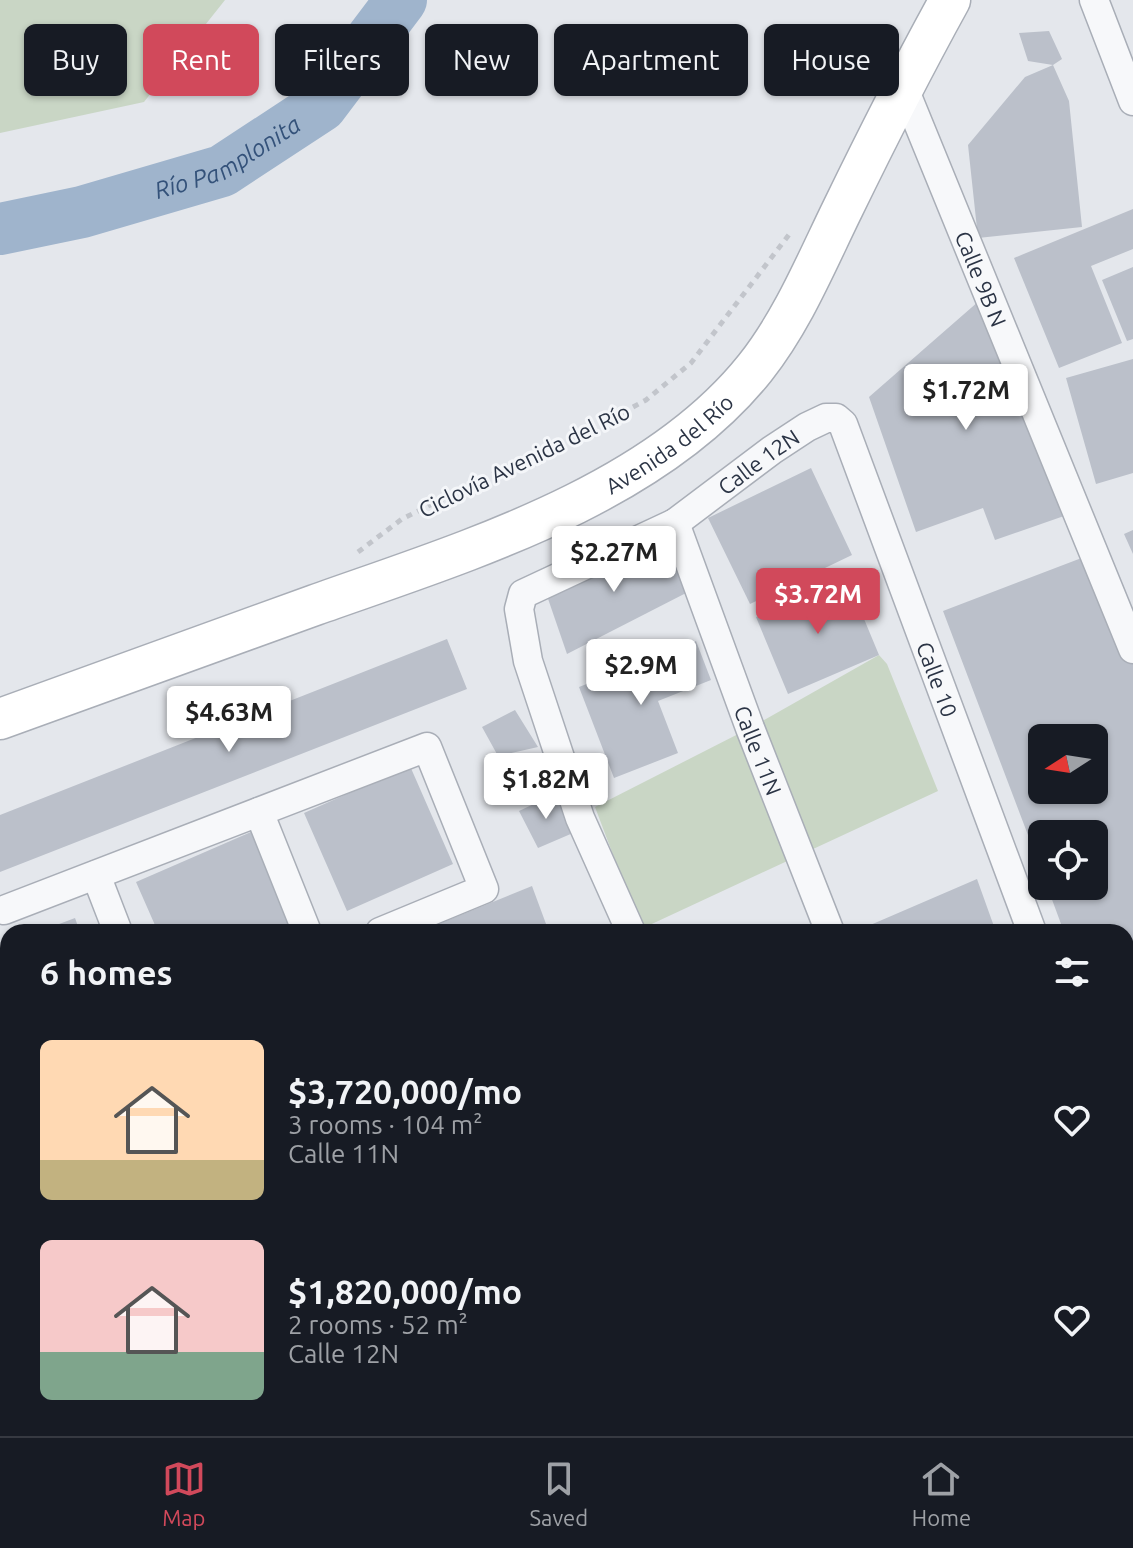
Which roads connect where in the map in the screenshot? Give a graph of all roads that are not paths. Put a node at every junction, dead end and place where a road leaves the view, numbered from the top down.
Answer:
1 (950, 0) edge
2 (1094, 0) edge
3 (903, 86) junction
4 (1133, 101) edge
5 (843, 424) joint
6 (675, 523) junction
7 (1133, 649) edge
8 (0, 719) edge
9 (259, 812) junction
10 (96, 875) junction
11 (4, 910) dead end
12 (115, 924) edge
13 (304, 924) edge
14 (399, 924) edge
15 (627, 924) edge
16 (827, 924) edge
17 (1029, 924) edge

1 - 3 main road, Avenida del Río
2 - 4 street
3 - 7 street, Calle 9B N
3 - 8 main road, Avenida del Río
5 - 6 street, Calle 12N
5 - 17 street, Calle 10
6 - 15 street, Calle 12N
6 - 16 street, Calle 11N
9 - 10 street
9 - 13 street
9 - 14 street
10 - 11 street
10 - 12 street

